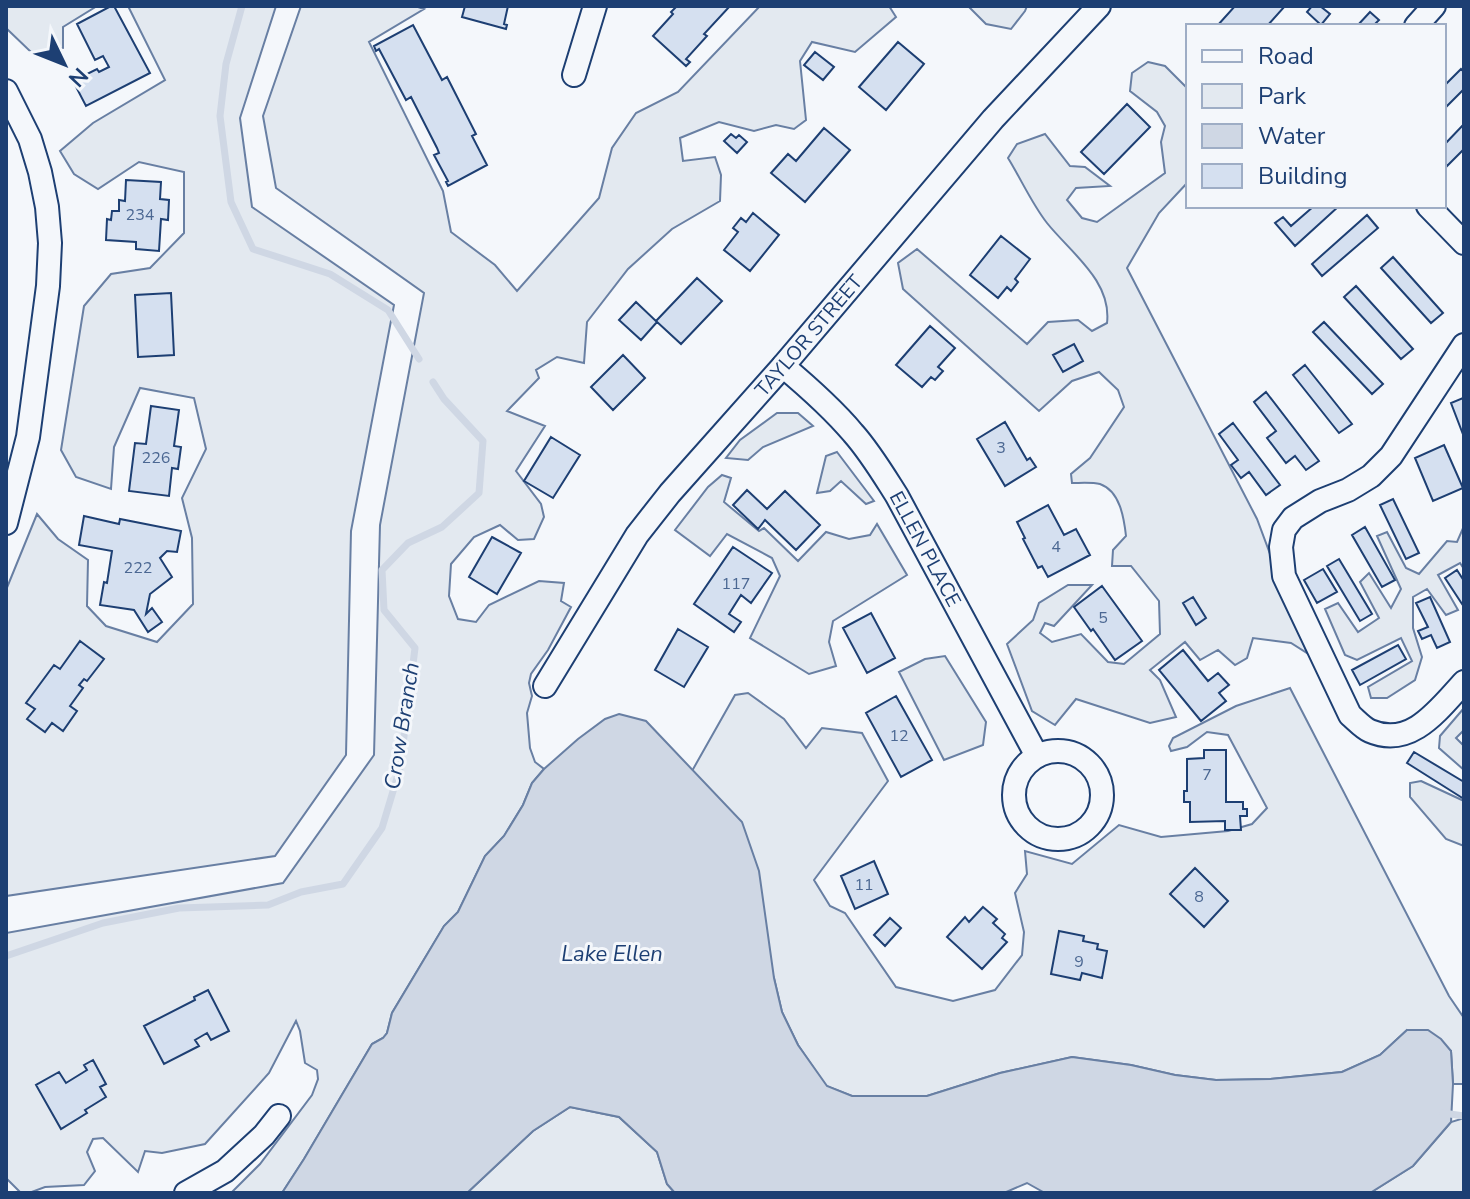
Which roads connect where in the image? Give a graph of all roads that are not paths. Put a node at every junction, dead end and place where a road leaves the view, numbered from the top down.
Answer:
1 (595, 6) edge
2 (1099, 6) edge
3 (1434, 6) edge
4 (1418, 24) edge
5 (574, 75) dead end
6 (6, 91) edge
7 (1430, 208) edge
8 (1464, 243) edge
9 (1464, 345) edge
10 (783, 366) junction
11 (6, 523) edge
12 (1464, 682) edge
13 (545, 686) dead end
14 (1037, 756) junction
15 (279, 1116) dead end
16 (186, 1193) edge

1 - 5 street
2 - 10 street, TAYLOR STREET
3 - 4 street
6 - 11 street
7 - 8 street
9 - 12 street
10 - 13 street, TAYLOR STREET
10 - 14 street, ELLEN PLACE
14 - 14 street
15 - 16 street

